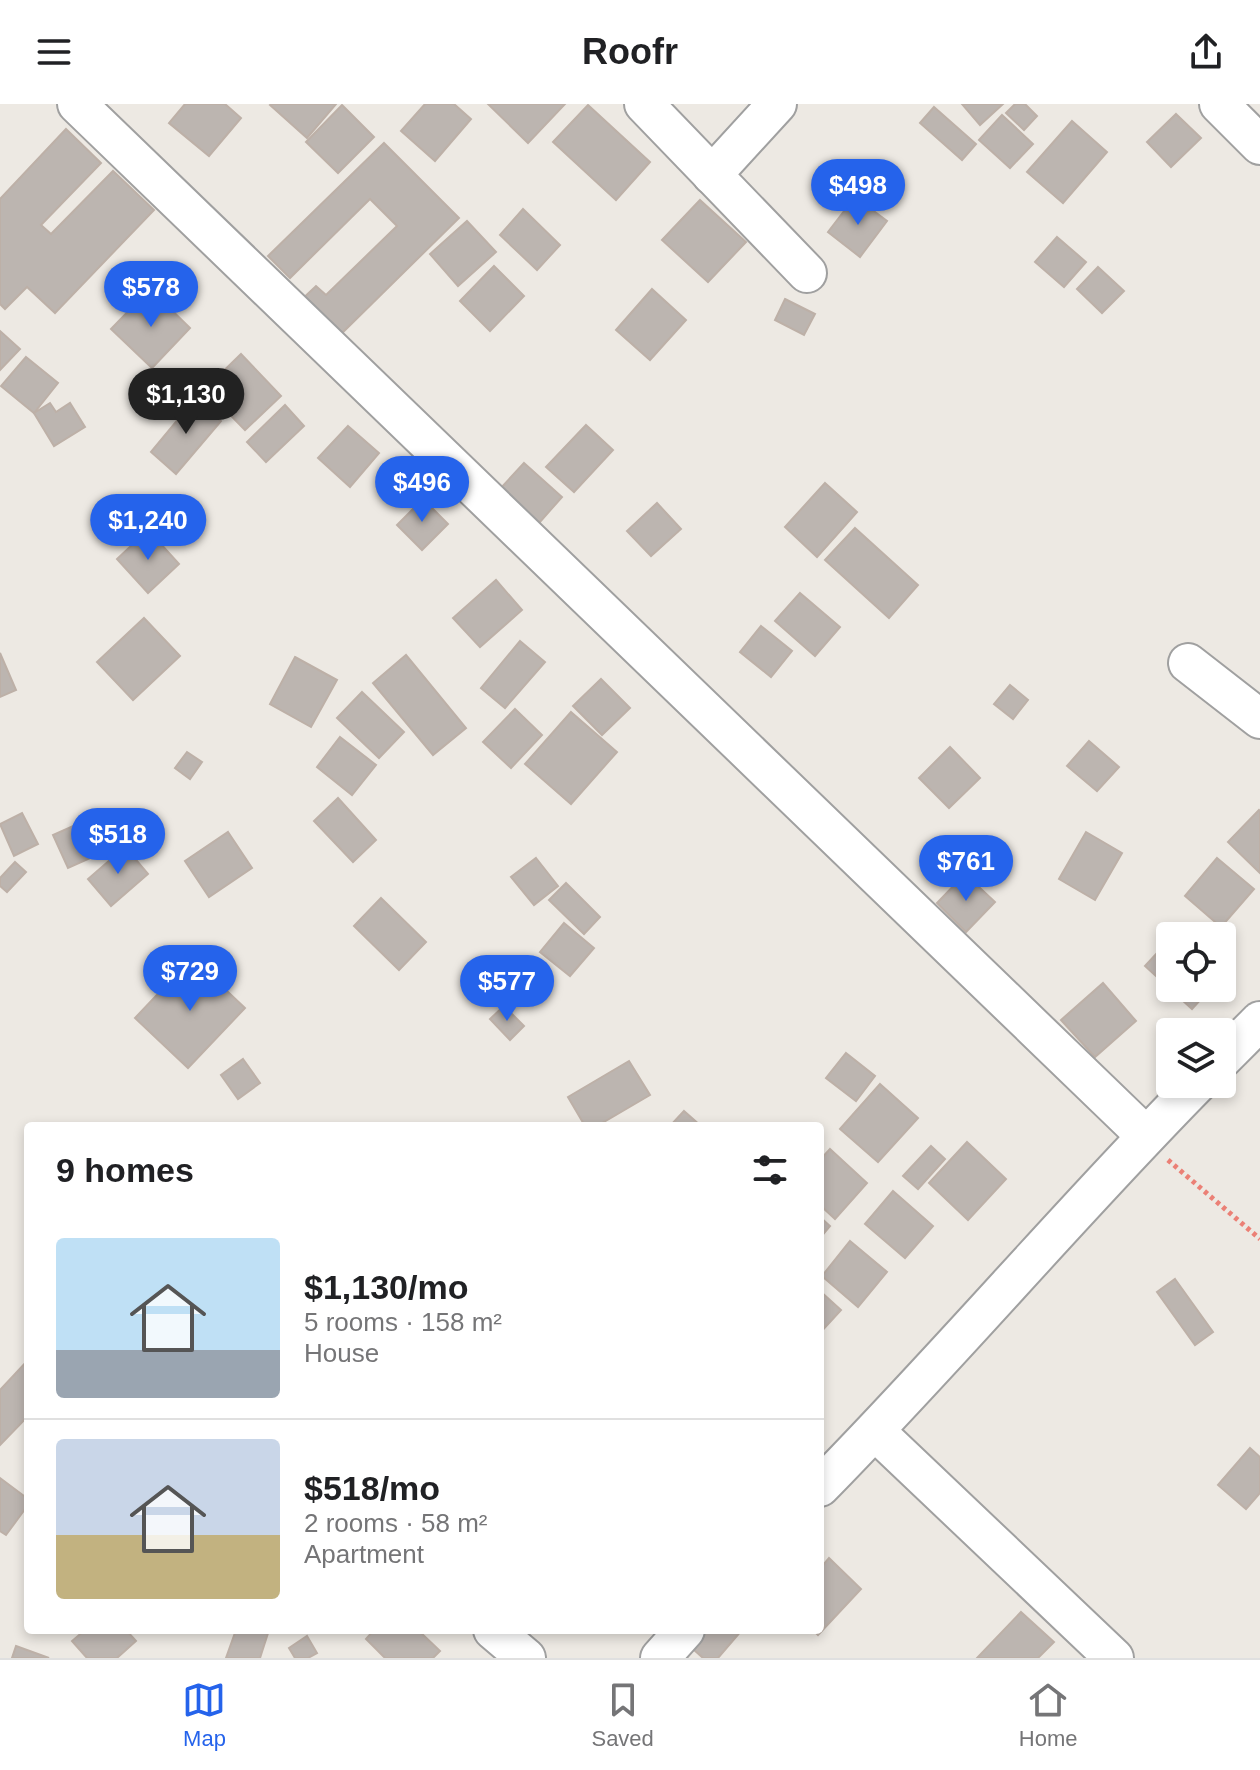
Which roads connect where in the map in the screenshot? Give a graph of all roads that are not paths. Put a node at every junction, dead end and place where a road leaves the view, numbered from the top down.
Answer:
1 (644, 104) edge
2 (777, 104) edge
3 (1219, 104) edge
4 (92, 109) edge
5 (1260, 145) edge
6 (712, 175) junction
7 (807, 273) dead end
8 (1188, 663) dead end
9 (1260, 719) edge
10 (1260, 1021) edge
11 (1236, 1045) edge
12 (1183, 1098) edge
13 (1146, 1136) junction
14 (875, 1431) junction
15 (824, 1483) edge
16 (498, 1634) edge
17 (681, 1634) edge
18 (526, 1658) edge
19 (660, 1658) edge
20 (1114, 1658) edge

1 - 6 street
2 - 6 street
3 - 5 street
4 - 13 street
6 - 7 street
8 - 9 street
10 - 11 street
12 - 13 street
13 - 14 street
14 - 15 street
14 - 20 street
16 - 18 street
17 - 19 street

